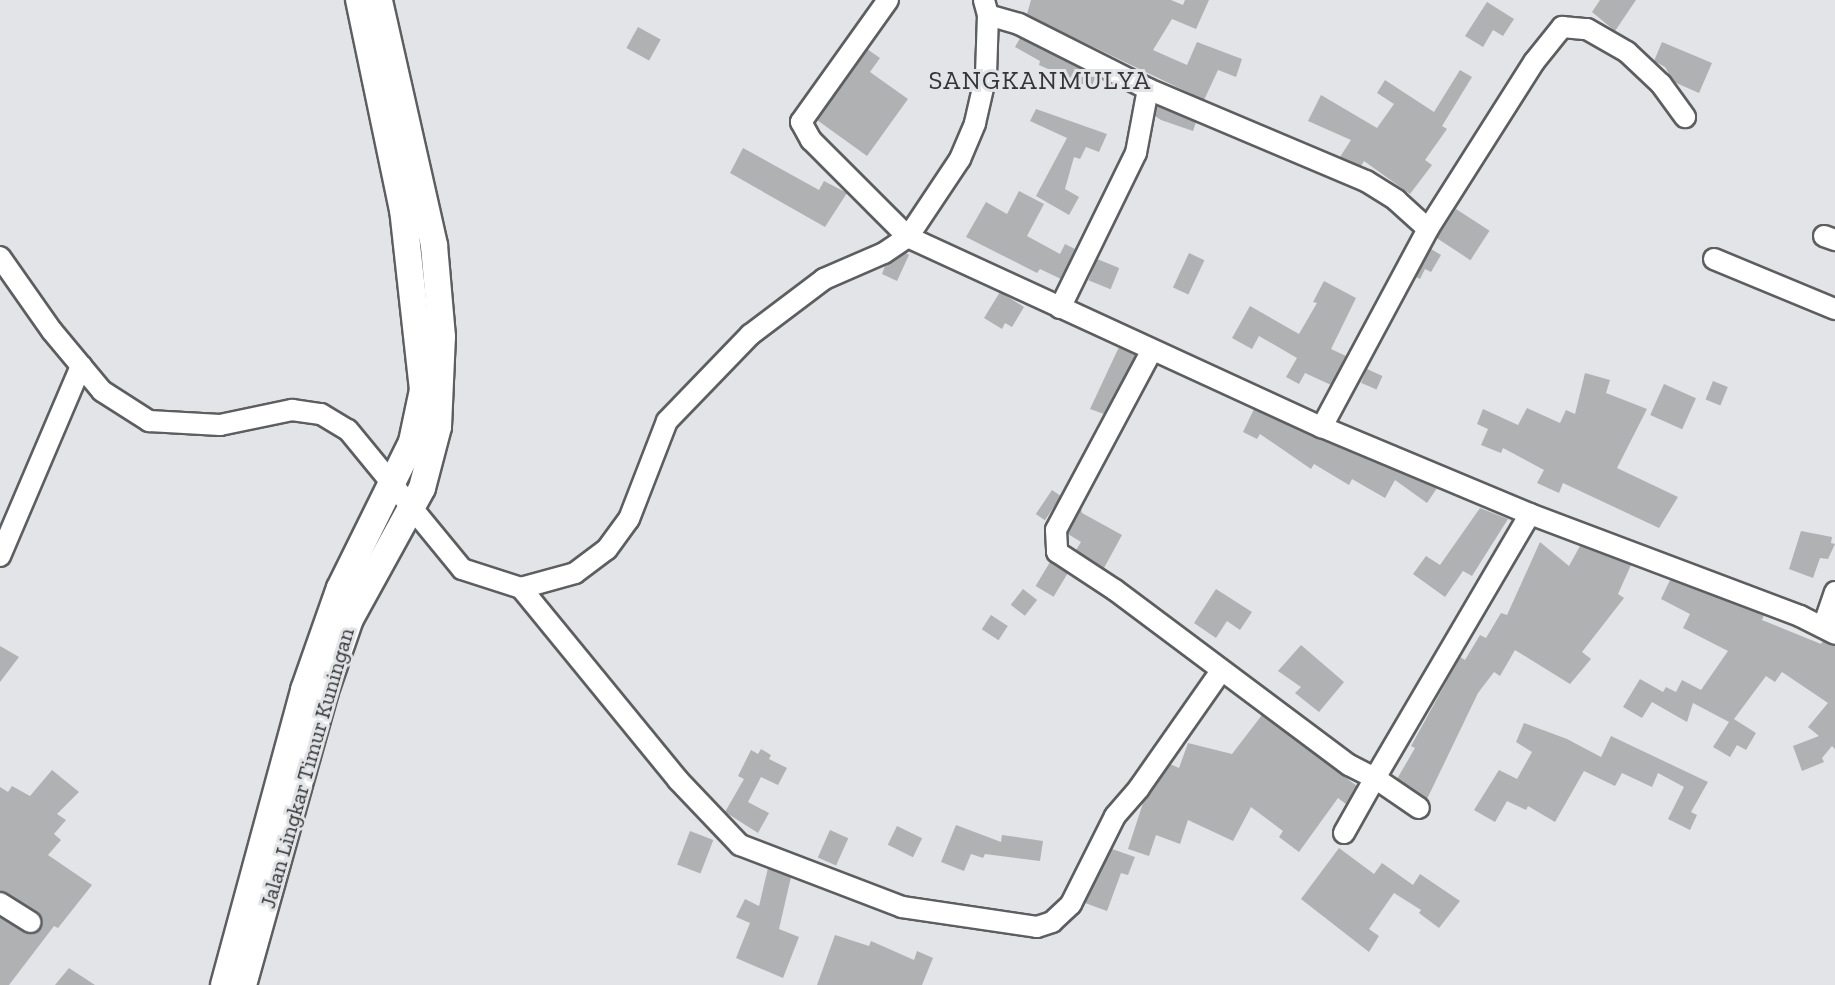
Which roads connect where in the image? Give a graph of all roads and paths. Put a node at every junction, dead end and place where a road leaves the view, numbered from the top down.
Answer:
1 (359, 0) edge
2 (379, 0) edge
3 (888, 0) edge
4 (986, 4) edge
5 (1148, 89) junction
6 (1685, 117) dead end
7 (1428, 229) junction
8 (908, 237) junction
9 (0, 257) edge
10 (1714, 259) dead end
11 (1060, 308) junction
12 (1835, 309) edge
13 (1152, 350) junction
14 (81, 366) junction
15 (1322, 427) junction
16 (394, 483) junction
17 (410, 510) junction
18 (1530, 514) junction
19 (0, 556) edge
20 (521, 588) junction
21 (1835, 592) edge
22 (1829, 631) edge
23 (1221, 671) junction
24 (1375, 778) junction
25 (1419, 808) dead end
26 (1344, 833) dead end
27 (0, 903) edge
28 (31, 922) dead end
29 (224, 985) edge
30 (243, 985) edge

1 - 16 main road, Jalan Lingkar Timur Kuningan
2 - 17 main road, Jalan Lingkar Timur Kuningan
3 - 8 street
4 - 5 street
4 - 8 street
5 - 7 street
5 - 11 street
6 - 7 street
7 - 15 street
8 - 11 street
8 - 20 street
9 - 14 street
10 - 12 street
11 - 13 street
13 - 15 street
13 - 23 street
14 - 16 street
14 - 19 street
15 - 18 street
16 - 17 street
16 - 29 main road, Jalan Lingkar Timur Kuningan
17 - 20 street
17 - 30 main road, Jalan Lingkar Timur Kuningan
18 - 22 street
18 - 24 street
20 - 23 street
21 - 22 street
23 - 24 street
24 - 25 street
24 - 26 street
27 - 28 street

